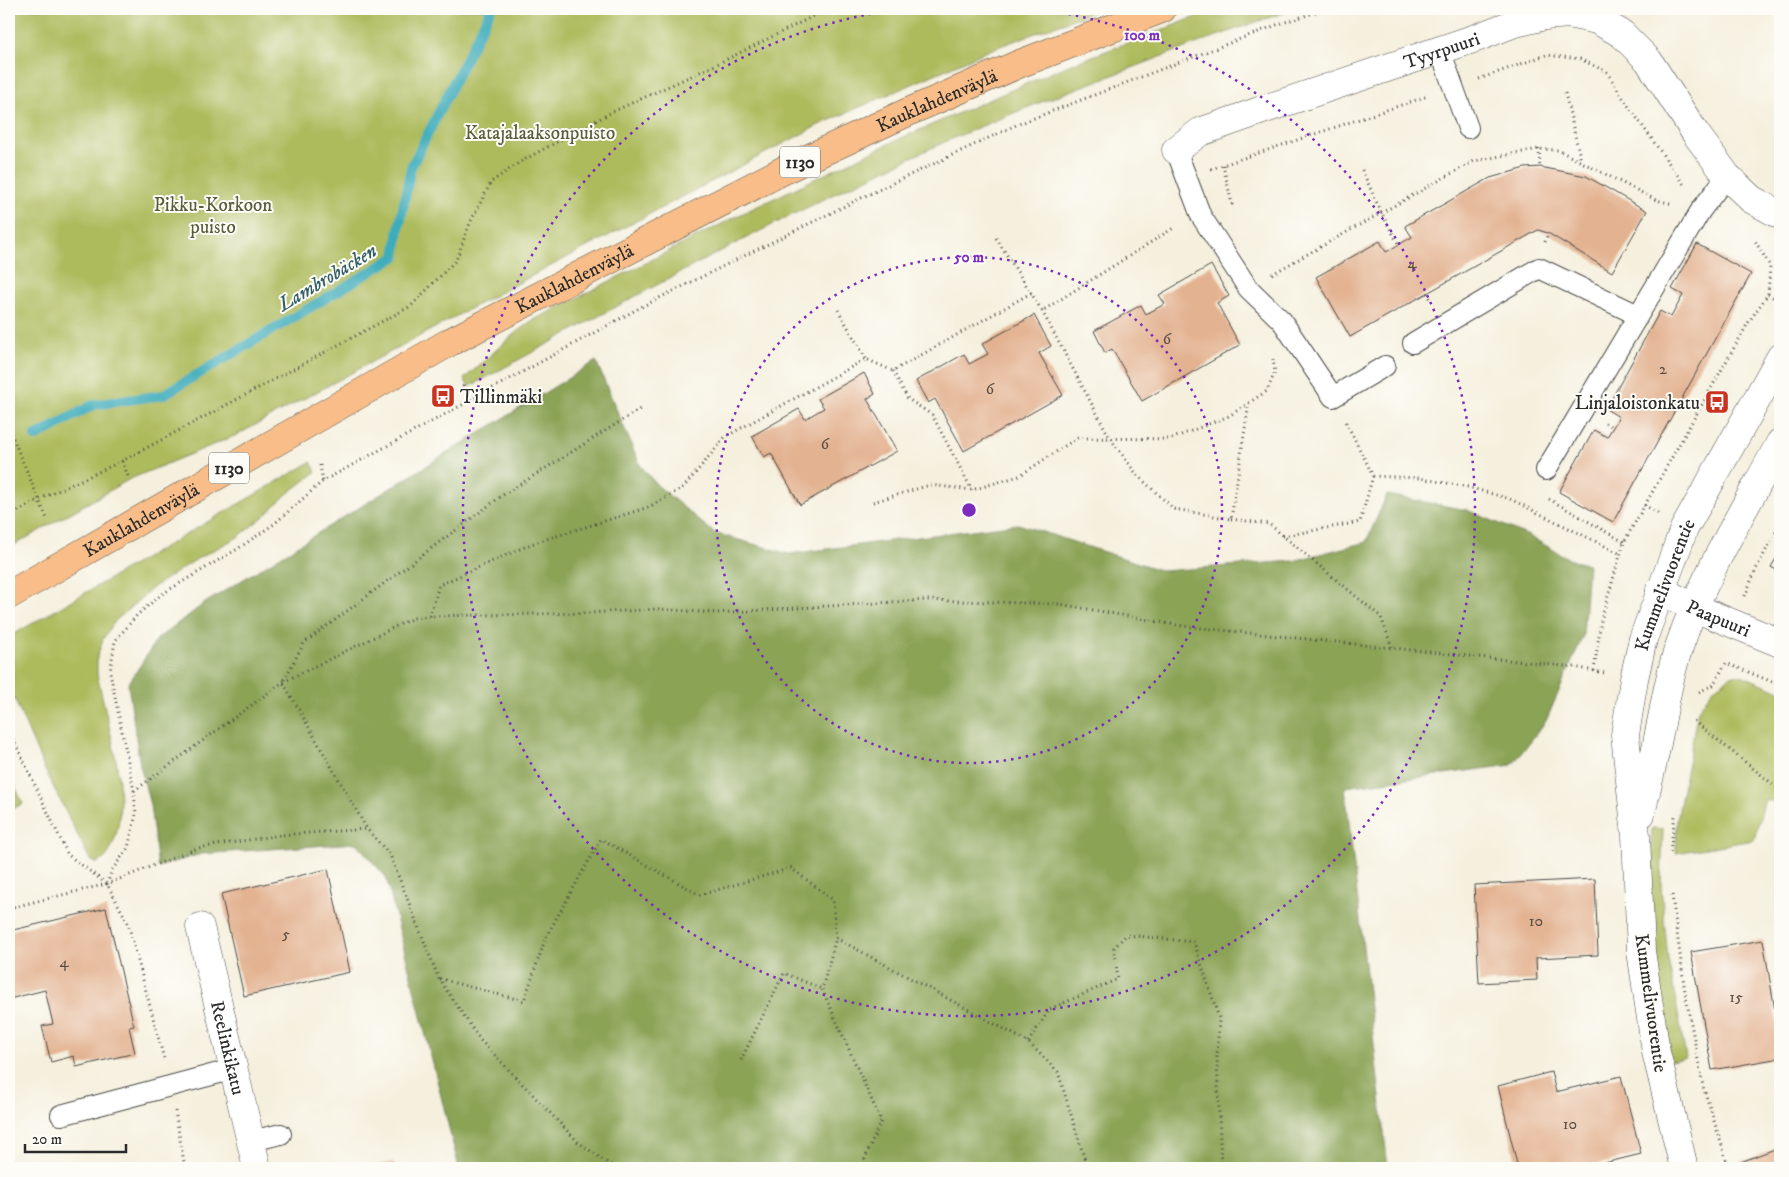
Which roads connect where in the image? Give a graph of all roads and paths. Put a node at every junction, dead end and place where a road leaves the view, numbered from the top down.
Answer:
1 (828, 9) edge
2 (1162, 9) edge
3 (1326, 9) edge
4 (1440, 50) junction
5 (1565, 93) dead end
6 (1468, 128) dead end
7 (1539, 149) junction
8 (1176, 150) joint
9 (1581, 162) junction
10 (1222, 165) dead end
11 (1540, 167) dead end
12 (1362, 170) dead end
13 (1728, 176) junction
14 (1701, 210) junction
15 (1382, 214) junction
16 (1780, 215) edge
17 (1201, 216) junction
18 (996, 238) dead end
19 (1756, 240) dead end
20 (1399, 244) dead end
21 (1248, 288) junction
22 (1032, 293) junction
23 (1768, 294) junction
24 (1780, 302) edge
25 (838, 310) dead end
26 (1042, 311) junction
27 (1638, 315) junction
28 (1282, 321) junction
29 (1413, 343) dead end
30 (1780, 358) edge
31 (866, 359) junction
32 (1385, 366) dead end
33 (893, 371) junction
34 (463, 386) dead end
35 (1333, 397) junction
36 (471, 401) junction
37 (1250, 403) junction
38 (640, 409) dead end
39 (9, 429) edge
40 (1110, 438) junction
41 (1780, 443) edge
42 (122, 461) junction
43 (320, 465) dead end
44 (1546, 470) joint
45 (128, 476) dead end
46 (1373, 476) junction
47 (322, 481) junction
48 (972, 490) junction
49 (38, 500) junction
50 (873, 502) dead end
51 (9, 516) edge
52 (1231, 519) junction
53 (48, 521) dead end
54 (1780, 524) edge
55 (1283, 536) junction
56 (1624, 542) junction
57 (1621, 554) junction
58 (1660, 590) junction
59 (9, 595) edge
60 (1694, 608) junction
61 (430, 616) junction
62 (1736, 625) junction
63 (1780, 643) edge
64 (1392, 647) junction
65 (1726, 664) junction
66 (1594, 671) junction
67 (1612, 674) dead end
68 (283, 682) junction
69 (1780, 685) edge
70 (1697, 693) dead end
71 (1690, 727) dead end
72 (9, 730) edge
73 (134, 790) junction
74 (1780, 790) edge
75 (1676, 814) dead end
76 (367, 829) junction
77 (1636, 835) junction
78 (1670, 857) dead end
79 (107, 884) junction
80 (1672, 894) dead end
81 (9, 908) edge
82 (200, 927) dead end
83 (836, 938) junction
84 (439, 979) junction
85 (822, 989) junction
86 (1028, 1042) junction
87 (741, 1060) dead end
88 (234, 1069) junction
89 (171, 1085) junction
90 (61, 1115) dead end
91 (281, 1134) dead end
92 (250, 1141) junction
93 (185, 1168) edge
94 (257, 1168) edge
95 (615, 1168) edge
96 (861, 1168) edge
97 (1090, 1168) edge
98 (1222, 1168) edge
99 (1684, 1168) edge
100 (1729, 1168) edge

1 - 42 path
2 - 59 main road, Kauklahdenväylä / 1130
3 - 36 path
4 - 6 lane
4 - 8 street, Tyyrpuuri
4 - 13 street, Tyyrpuuri
5 - 9 path
7 - 9 path
7 - 11 path
7 - 15 path
8 - 17 lane
9 - 14 path
10 - 17 path
12 - 15 path
13 - 14 lane
13 - 16 street, Tyyrpuuri
14 - 27 lane
15 - 20 path
15 - 21 path
17 - 21 lane
17 - 26 path
18 - 22 path
19 - 23 path
21 - 28 lane
22 - 26 path
22 - 33 path
23 - 24 path
23 - 56 path
25 - 31 path
26 - 40 path
27 - 29 lane
27 - 44 lane
28 - 35 lane
28 - 37 path
30 - 58 street, Kummelivuorentie
31 - 33 path
31 - 61 path
32 - 35 lane
33 - 48 path
34 - 36 path
35 - 46 path
36 - 47 path
37 - 40 path
37 - 52 path
38 - 68 path
39 - 49 path
40 - 48 path
40 - 52 path
41 - 60 street, Kummelivuorentie
42 - 45 path
42 - 49 path
43 - 47 path
44 - 56 path
46 - 55 path
46 - 57 path
47 - 73 path
48 - 50 path
49 - 51 path
49 - 53 path
52 - 55 path
54 - 62 path
55 - 64 path
56 - 57 path
57 - 66 path
58 - 60 street, Paapuuri
58 - 77 street, Kummelivuorentie
60 - 62 street, Paapuuri
60 - 77 street, Kummelivuorentie
61 - 64 path
61 - 68 path
62 - 63 street, Paapuuri
62 - 65 path
64 - 66 path
65 - 69 path
65 - 70 path
66 - 67 path
68 - 73 path
68 - 76 path
71 - 74 path
72 - 79 path
73 - 79 path
75 - 78 path
76 - 79 path
76 - 84 path
77 - 99 street, Kummelivuorentie
79 - 81 path
79 - 89 path
80 - 100 path
82 - 88 street, Reelinkikatu
83 - 84 path
83 - 85 path
83 - 86 path
84 - 95 path
85 - 87 path
85 - 96 path
86 - 97 path
86 - 98 path
88 - 89 lane
88 - 92 street, Reelinkikatu
89 - 90 lane
89 - 93 path
91 - 92 lane
92 - 94 street, Reelinkikatu

